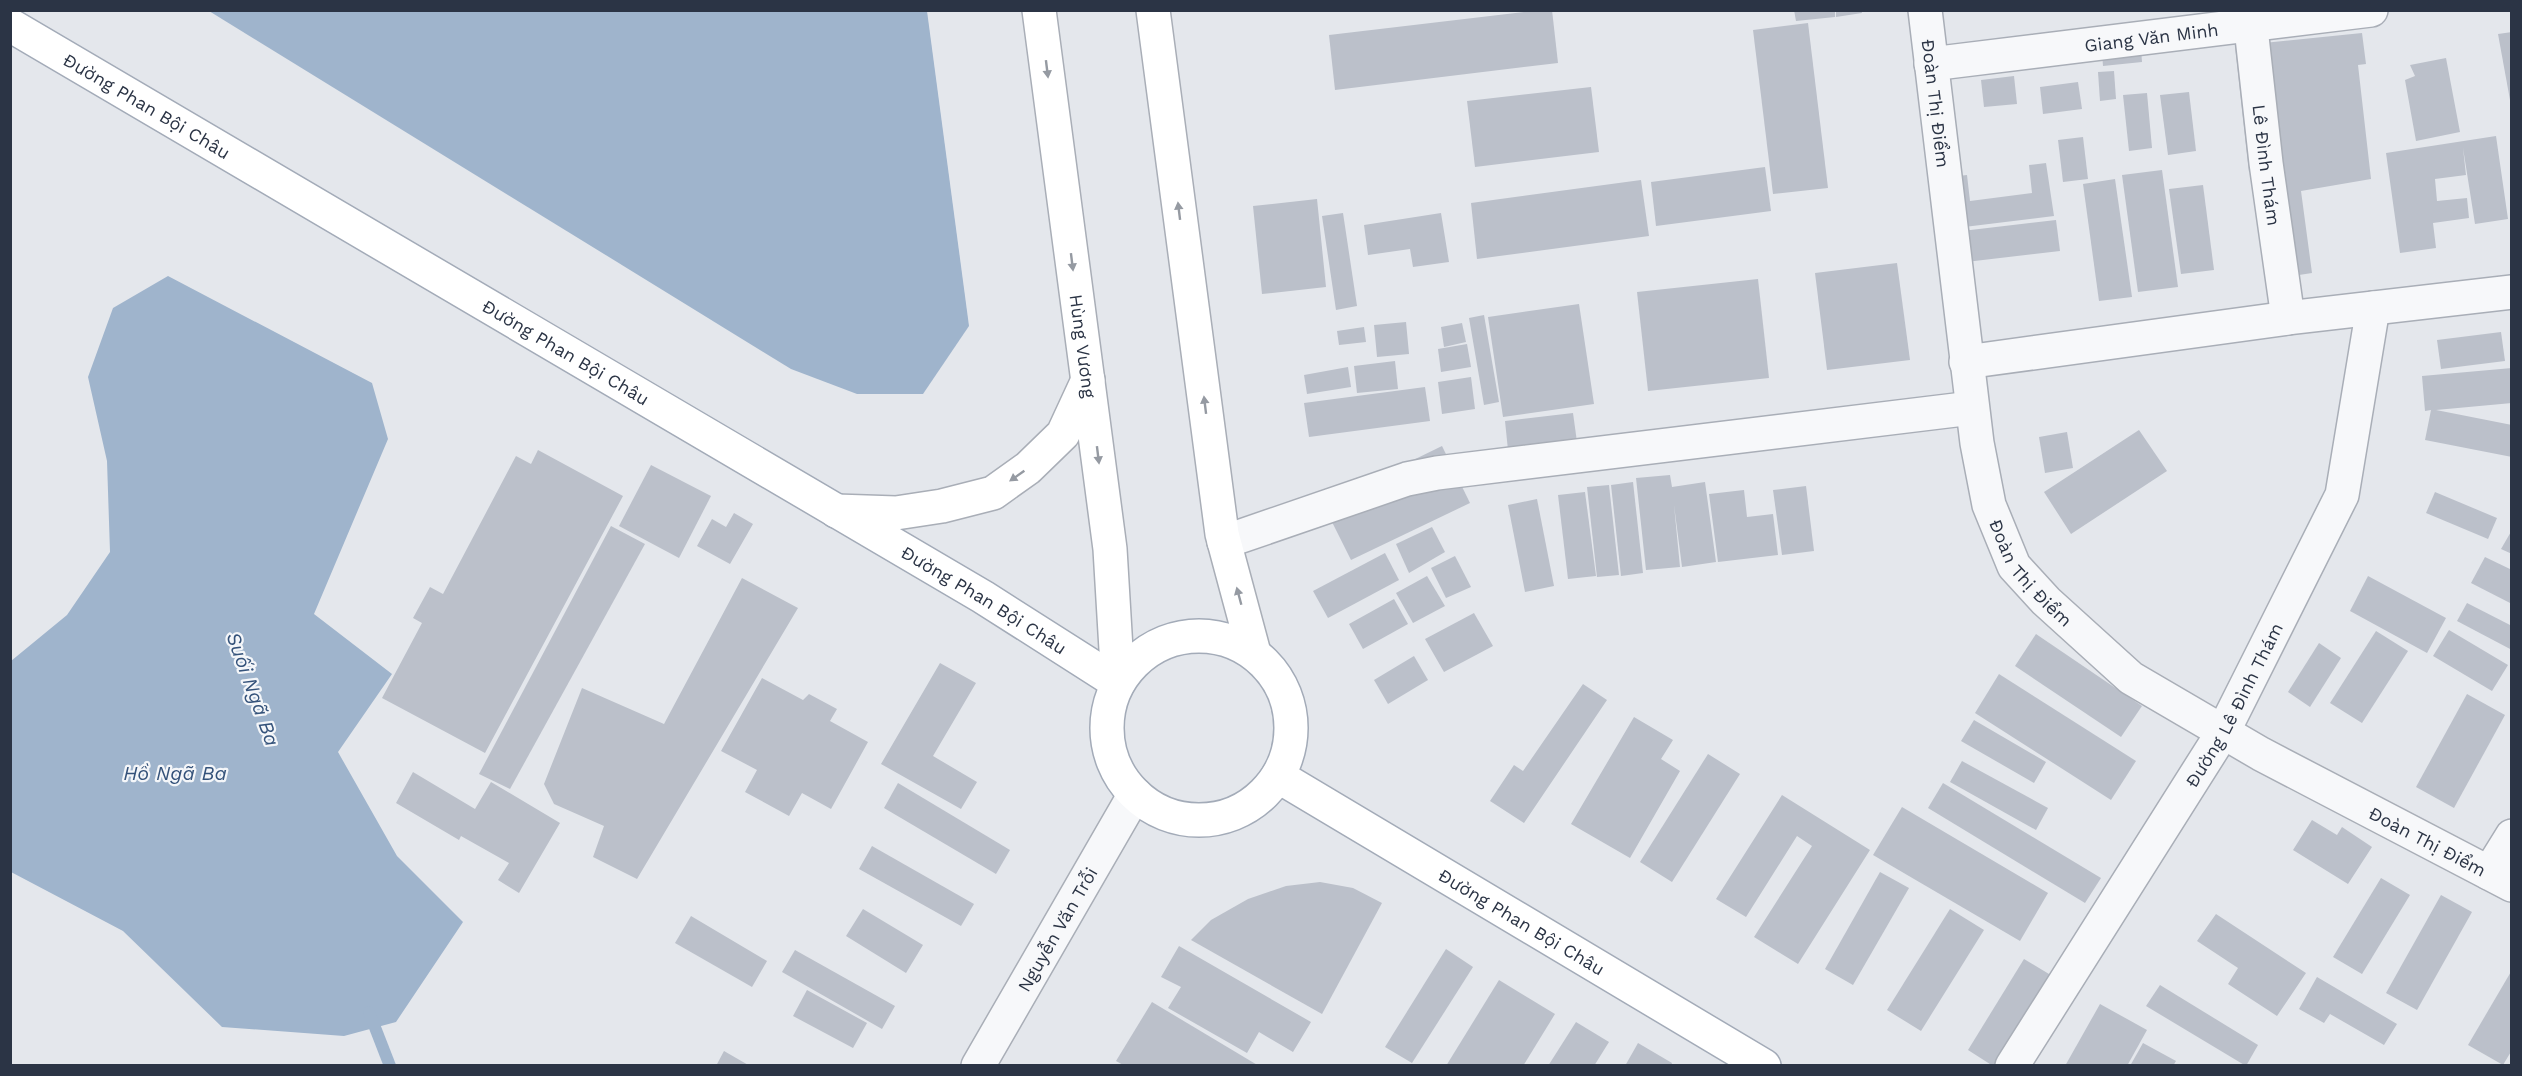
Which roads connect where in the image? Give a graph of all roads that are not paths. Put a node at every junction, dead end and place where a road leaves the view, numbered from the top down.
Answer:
1 (1039, 10) edge
2 (1153, 10) edge
3 (1925, 10) edge
4 (2371, 10) edge
5 (2250, 18) edge
6 (10, 25) edge
7 (1931, 64) junction
8 (2511, 292) edge
9 (2373, 308) junction
10 (2288, 318) junction
11 (1966, 362) junction
12 (1088, 380) junction
13 (1972, 408) junction
14 (836, 510) junction
15 (1224, 542) junction
16 (1254, 653) junction
17 (1118, 683) junction
18 (2223, 732) junction
19 (1278, 776) junction
20 (1135, 794) junction
21 (2511, 836) edge
22 (2500, 879) edge
23 (978, 1065) edge
24 (1764, 1065) edge
25 (2012, 1065) edge

1 -> 12 main road, Hùng Vương
15 -> 2 main road
3 - 7 street, Đoàn Thị Điểm
4 - 5 street, Giang Văn Minh
5 - 7 street, Giang Văn Minh
5 - 10 street, Lê Đình Thám
6 - 14 main road, Đường Phan Bội Châu
7 - 11 street, Đoàn Thị Điểm
8 - 9 street
9 - 10 street
9 - 18 street, Đường Lê Đình Thám
10 - 11 street
11 - 13 street, Đoàn Thị Điểm
12 -> 14 main road
12 -> 17 main road, Hùng Vương
13 - 15 street
13 - 18 street, Đoàn Thị Điểm
14 - 17 main road, Đường Phan Bội Châu
16 -> 15 main road
16 - 17 main road
16 - 19 main road
17 - 20 main road
18 - 22 street, Đoàn Thị Điểm
18 - 25 street, Đường Lê Đình Thám
19 - 20 main road
19 - 24 main road, Đường Phan Bội Châu
20 - 23 street, Nguyễn Văn Trỗi
21 - 22 street

